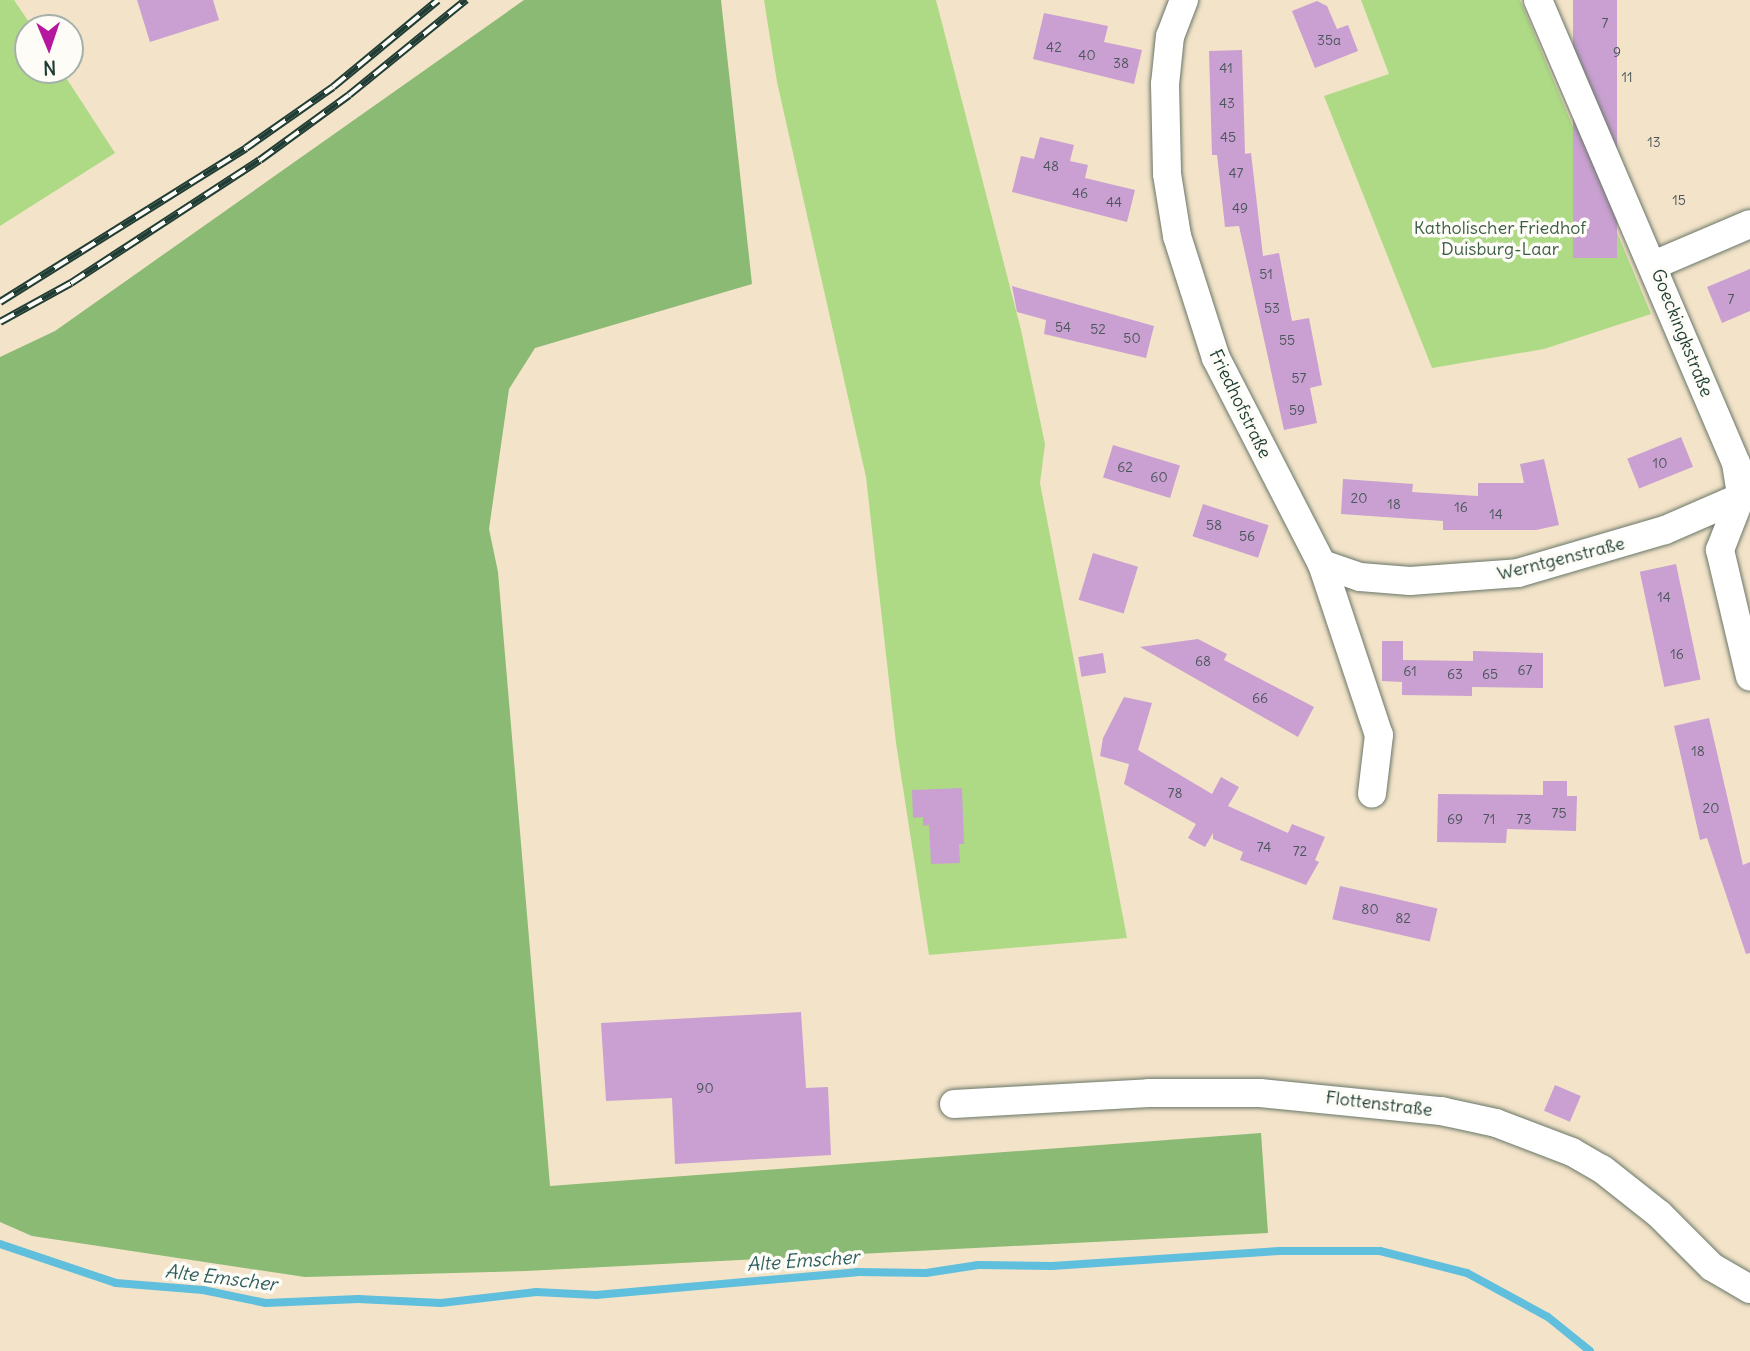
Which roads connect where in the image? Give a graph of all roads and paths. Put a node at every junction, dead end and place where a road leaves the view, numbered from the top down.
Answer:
1 (1184, 0) edge
2 (1538, 0) edge
3 (1750, 224) edge
4 (1654, 265) junction
5 (1746, 494) edge
6 (1322, 564) junction
7 (1750, 677) edge
8 (1372, 793) dead end
9 (954, 1104) dead end
10 (1750, 1289) edge

1 - 6 street, Friedhofstraße
2 - 4 street, Goeckingkstraße
3 - 4 street
4 - 5 street, Goeckingkstraße
5 - 6 street, Werntgenstraße
5 - 7 street
6 - 8 street, Friedhofstraße
9 - 10 street, Flottenstraße

